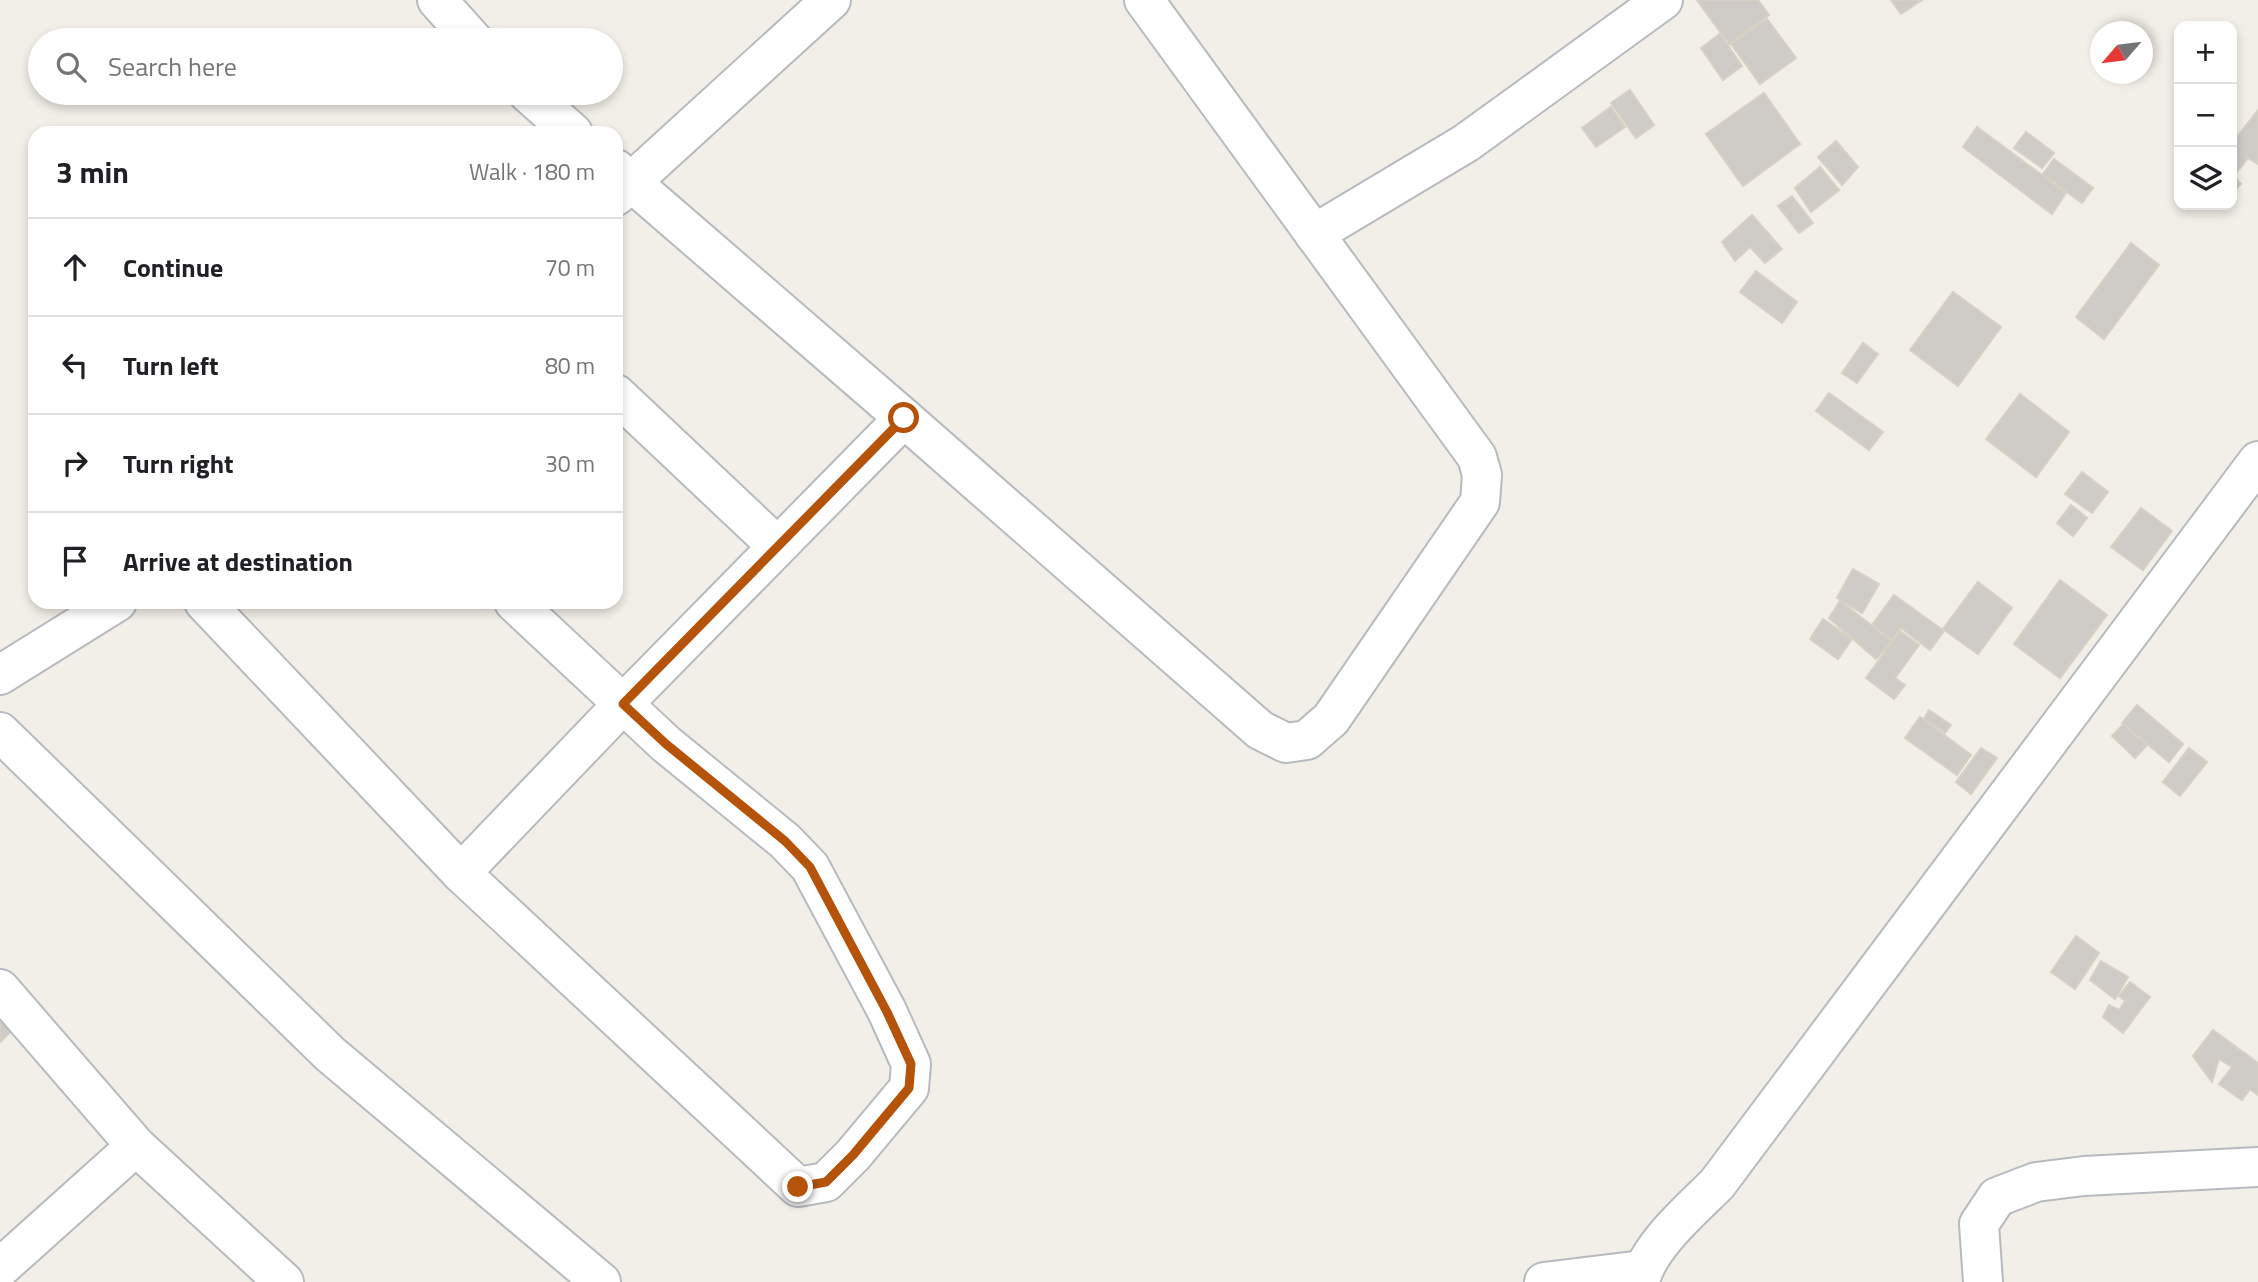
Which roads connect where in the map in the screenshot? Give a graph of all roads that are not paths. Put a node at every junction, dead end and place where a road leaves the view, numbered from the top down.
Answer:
1 (437, 0) edge
2 (831, 0) edge
3 (1662, 0) edge
4 (1154, 4) edge
5 (462, 28) edge
6 (542, 105) edge
7 (565, 126) edge
8 (623, 180) edge
9 (623, 184) edge
10 (1314, 234) junction
11 (623, 401) edge
12 (904, 418) junction
13 (2258, 461) edge
14 (777, 546) junction
15 (106, 609) edge
16 (211, 609) edge
17 (521, 609) edge
18 (0, 675) edge
19 (623, 704) junction
20 (0, 732) edge
21 (461, 873) junction
22 (0, 989) edge
23 (136, 1146) junction
24 (2258, 1167) edge
25 (12, 1262) edge
26 (1641, 1276) edge
27 (284, 1282) edge
28 (601, 1282) edge
29 (1544, 1282) edge
30 (1983, 1282) edge

1 - 5 street
2 - 8 street
3 - 10 street
4 - 10 street
6 - 7 street
9 - 12 street
10 - 12 street
11 - 14 street
12 - 14 street
13 - 26 street
14 - 19 street
15 - 18 street
16 - 21 street
17 - 19 street
19 - 21 street
19 - 21 street
20 - 28 street
22 - 23 street
23 - 25 street
23 - 27 street
24 - 30 street
26 - 29 street

